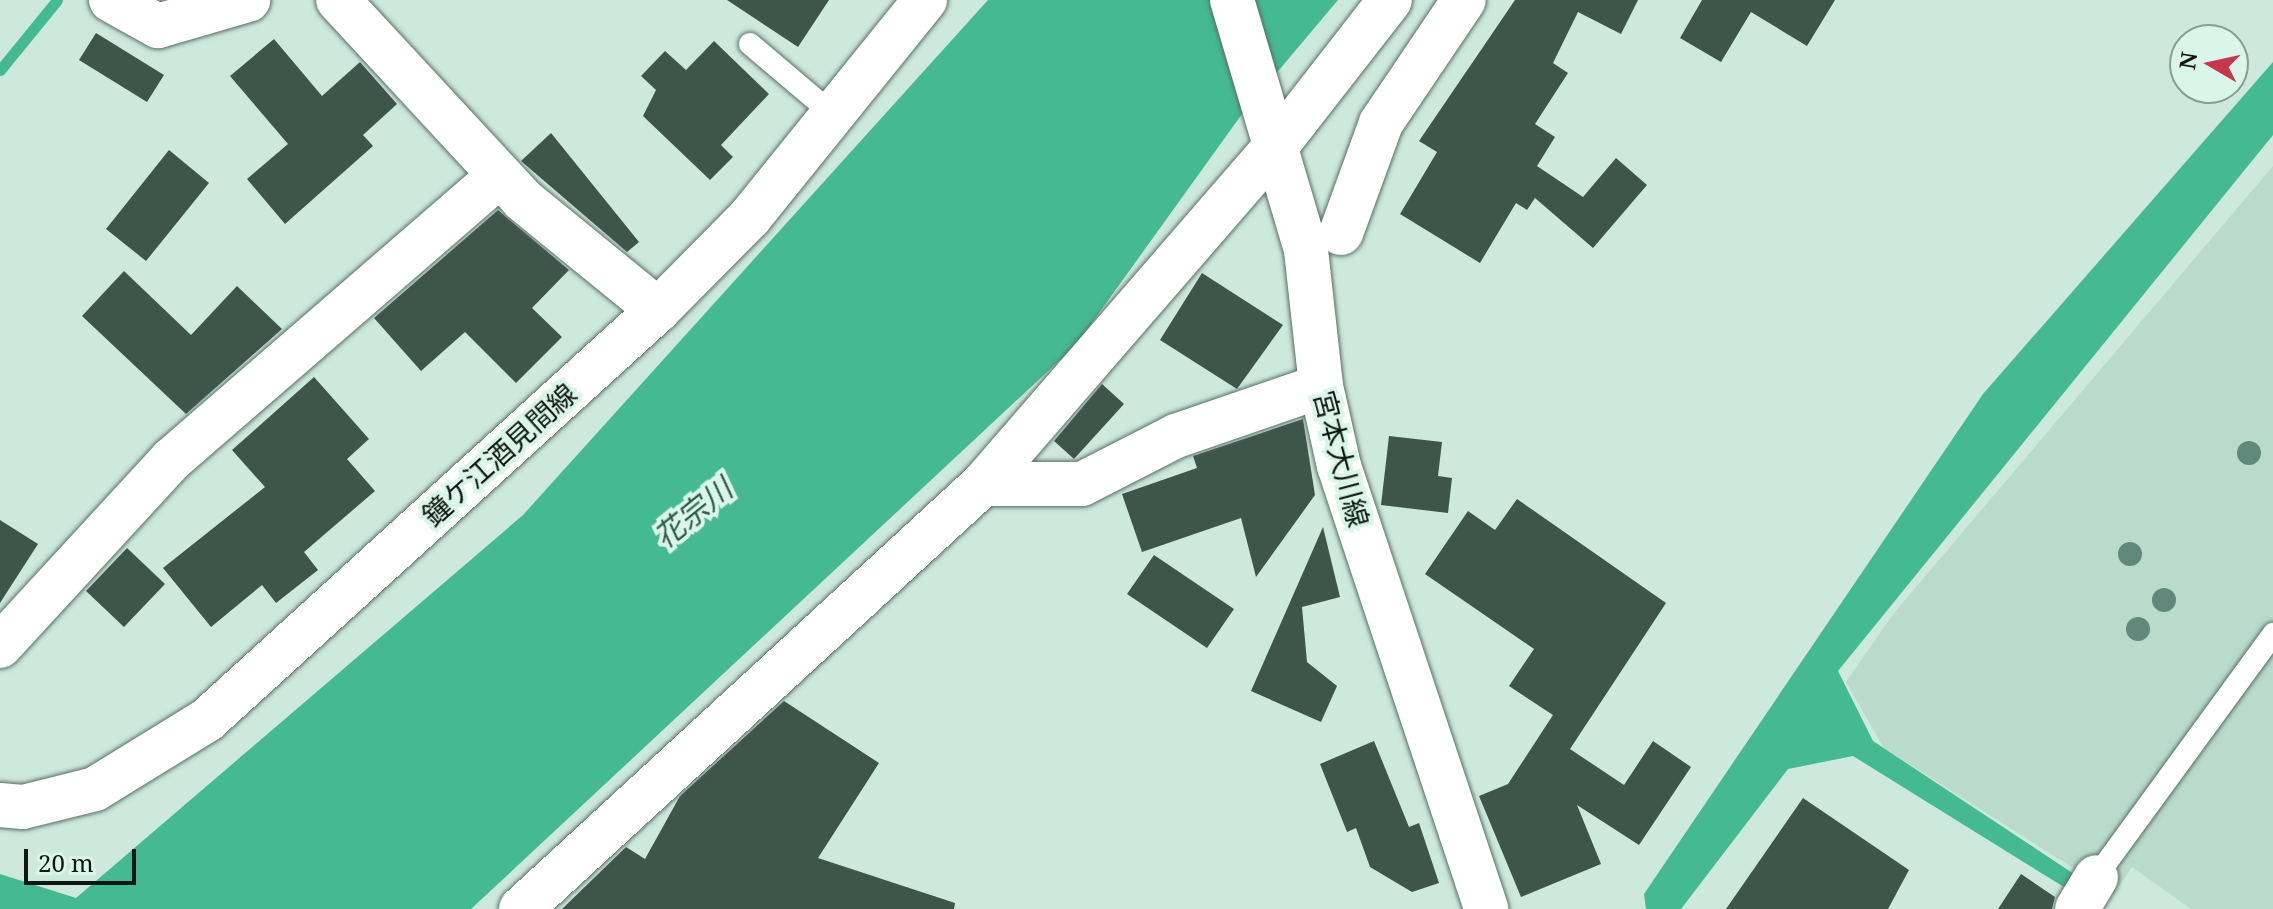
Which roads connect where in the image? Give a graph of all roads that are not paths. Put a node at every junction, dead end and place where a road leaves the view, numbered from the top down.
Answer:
1 (111, 0) edge
2 (248, 0) edge
3 (338, 0) edge
4 (925, 0) edge
5 (1232, 0) edge
6 (1390, 0) edge
7 (1464, 0) edge
8 (750, 44) dead end
9 (835, 116) junction
10 (1272, 130) junction
11 (500, 175) junction
12 (1341, 233) dead end
13 (658, 310) junction
14 (1321, 386) junction
15 (983, 484) junction
16 (2273, 634) edge
17 (0, 646) edge
18 (0, 805) edge
19 (2083, 898) edge
20 (521, 909) edge
21 (1486, 909) edge

1 - 2 street
3 - 11 street
4 - 9 street, 鐘ケ江酒見間線
5 - 10 street, 宮本大川線
6 - 10 street
7 - 12 street
8 - 9 lane
9 - 13 street, 鐘ケ江酒見間線
10 - 14 street, 宮本大川線
10 - 15 street
11 - 13 street
11 - 17 street
13 - 18 street, 鐘ケ江酒見間線
14 - 15 street
14 - 21 street, 宮本大川線
15 - 20 street
16 - 19 lane

